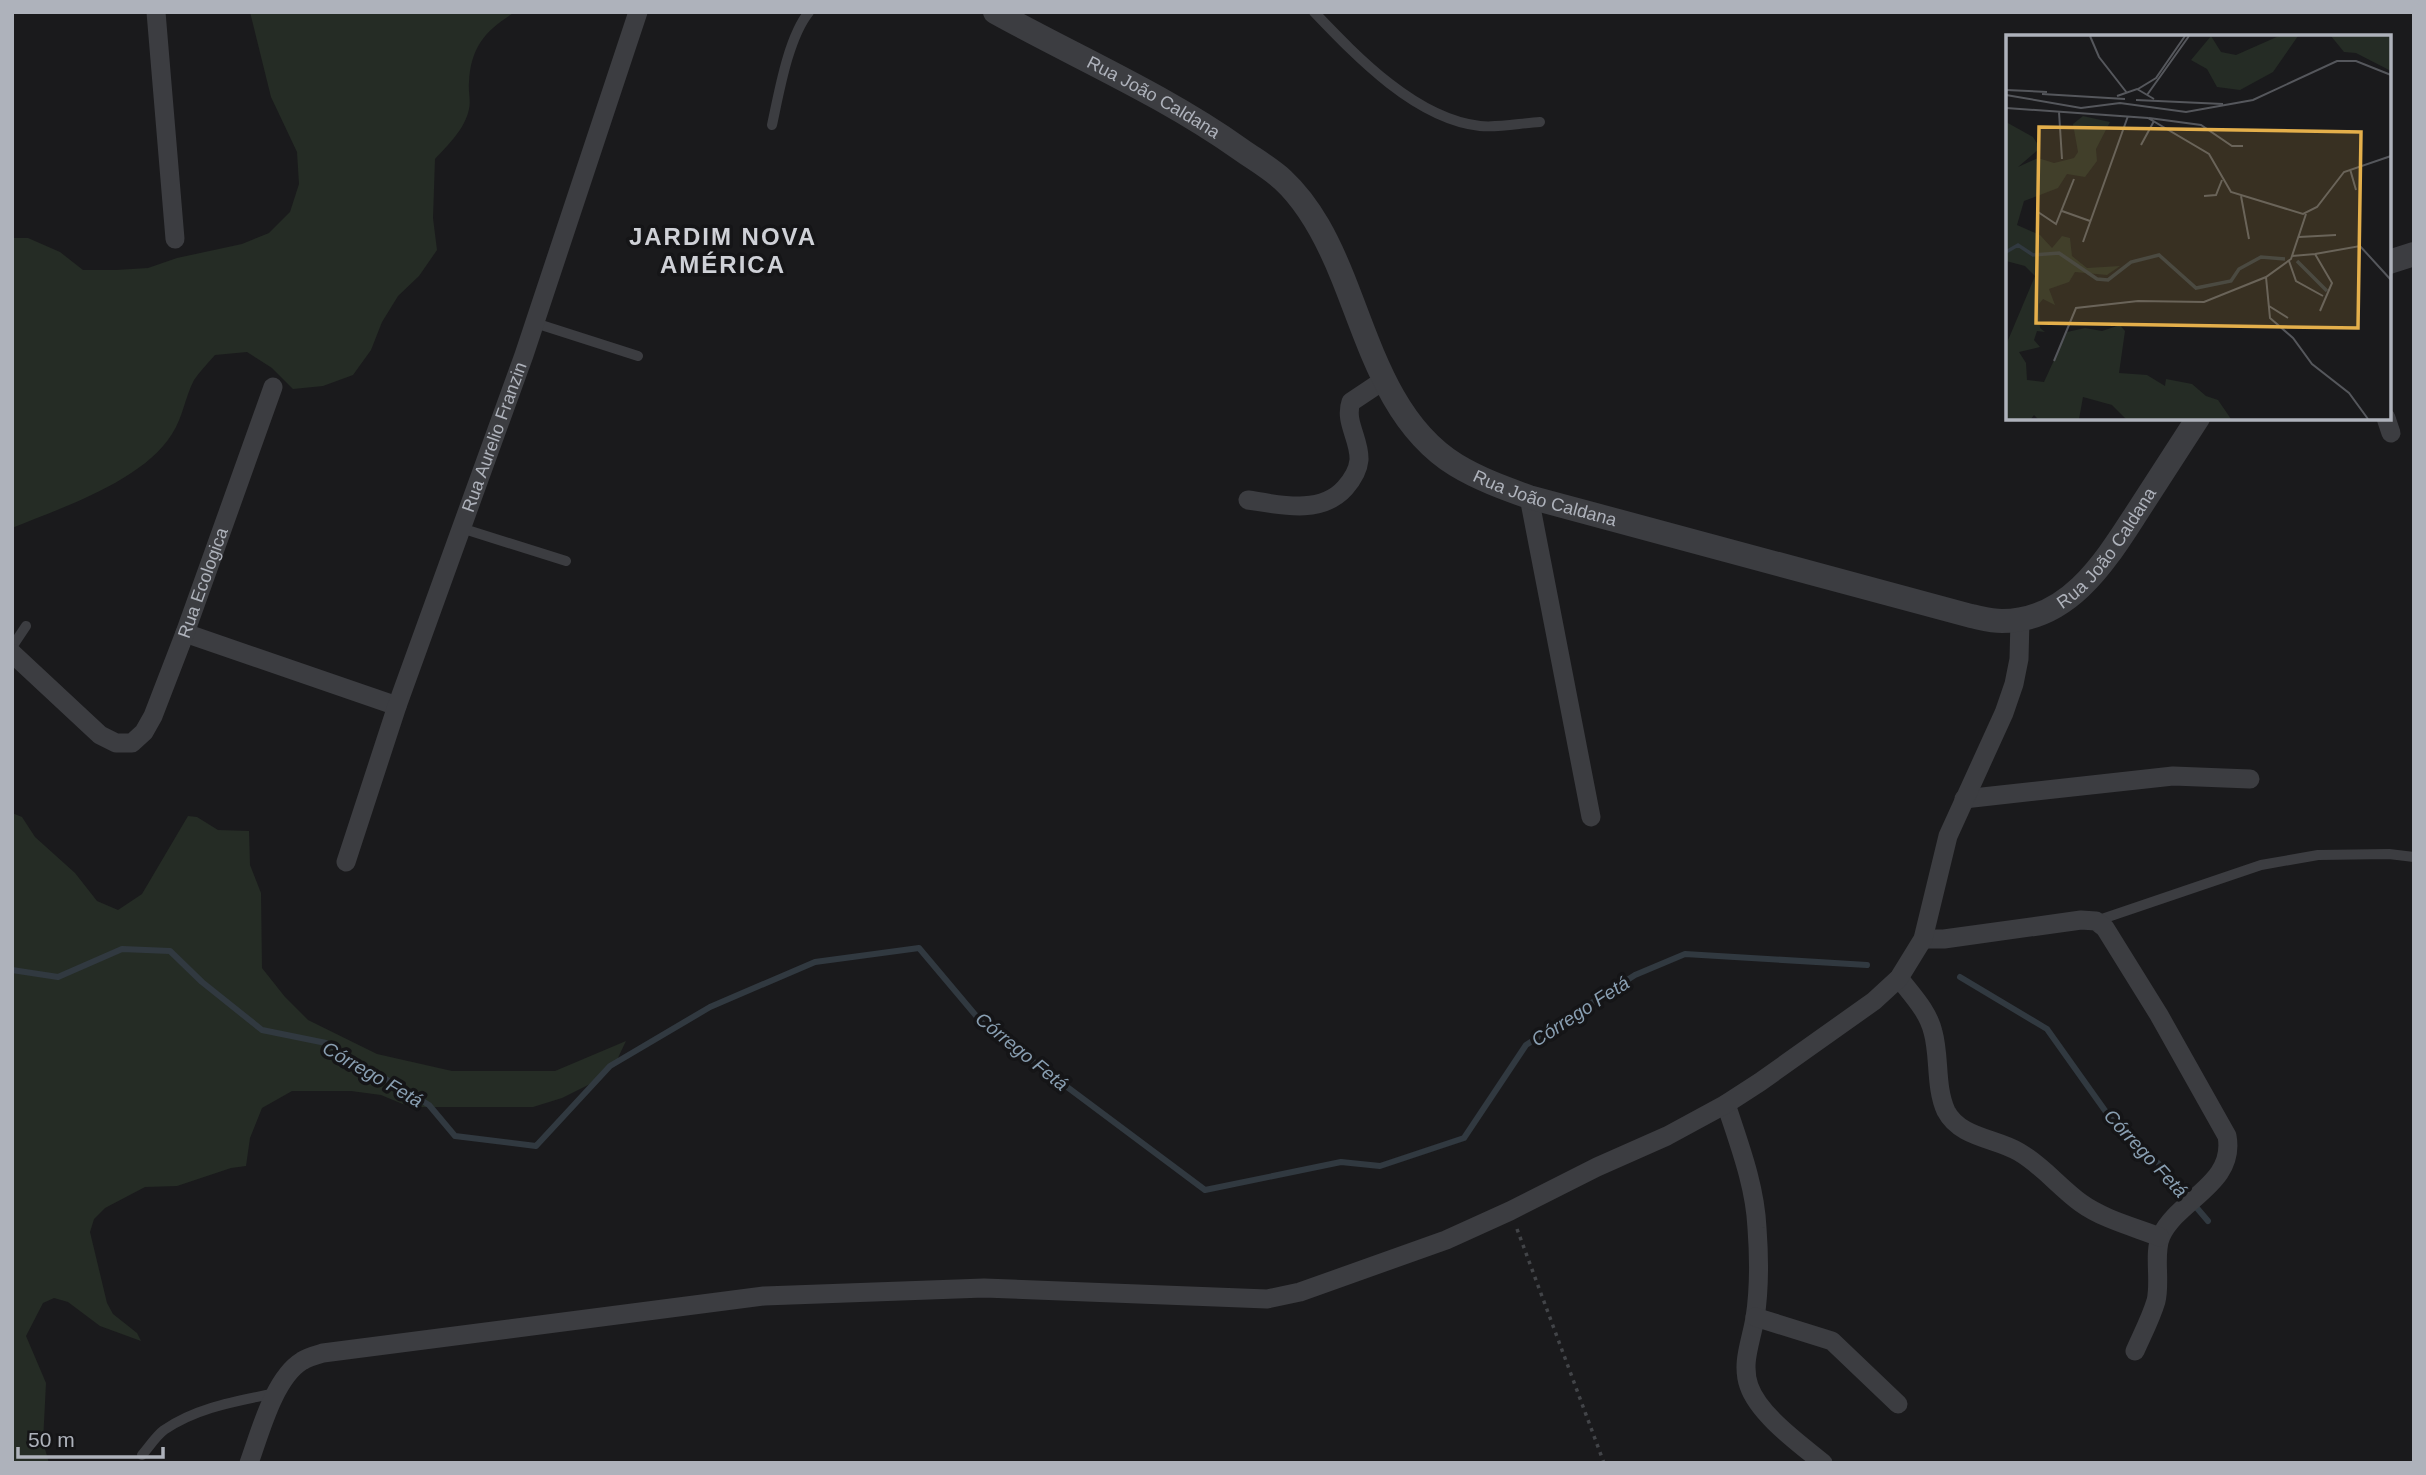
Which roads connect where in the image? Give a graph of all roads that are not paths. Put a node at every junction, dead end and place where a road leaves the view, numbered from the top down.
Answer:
1 (156, 12) edge
2 (638, 12) edge
3 (808, 12) edge
4 (995, 12) edge
5 (1314, 12) edge
6 (1540, 122) dead end
7 (772, 125) dead end
8 (175, 239) dead end
9 (2414, 254) edge
10 (2391, 261) edge
11 (535, 323) junction
12 (638, 356) dead end
13 (1384, 380) junction
14 (274, 387) dead end
15 (2197, 420) edge
16 (1529, 497) junction
17 (1248, 500) dead end
18 (461, 528) junction
19 (566, 561) dead end
20 (2021, 620) junction
21 (26, 626) dead end
22 (185, 633) junction
23 (12, 647) edge
24 (12, 653) edge
25 (397, 706) junction
26 (2250, 779) dead end
27 (1964, 799) junction
28 (1591, 817) dead end
29 (2414, 857) edge
30 (346, 862) dead end
31 (2095, 921) junction
32 (1923, 939) junction
33 (1899, 978) junction
34 (1726, 1104) junction
35 (2160, 1237) junction
36 (1755, 1317) junction
37 (2135, 1351) dead end
38 (276, 1393) junction
39 (1899, 1404) dead end
40 (142, 1455) dead end
41 (248, 1463) edge
42 (1823, 1463) edge

1 - 8 street
2 - 11 street, Rua Aurelio Franzin
3 - 7 lane
4 - 13 street, Rua João Caldana
5 - 6 lane
9 - 10 street
11 - 12 lane
11 - 18 street, Rua Aurelio Franzin
13 - 16 street, Rua João Caldana
13 - 17 street
14 - 22 street, Rua Ecologica
15 - 20 street, Rua João Caldana
16 - 20 street, Rua João Caldana
16 - 28 street
18 - 19 lane
18 - 25 street, Rua Aurelio Franzin
20 - 27 street
21 - 23 lane
22 - 24 street, Rua Ecologica
22 - 25 street
25 - 30 street, Rua Aurelio Franzin
26 - 27 street
27 - 32 street
29 - 31 lane
31 - 32 street
31 - 35 street
32 - 33 street
33 - 34 street
33 - 35 street
34 - 36 street
34 - 38 street
35 - 37 street
36 - 39 street
36 - 42 street
38 - 40 lane
38 - 41 street

